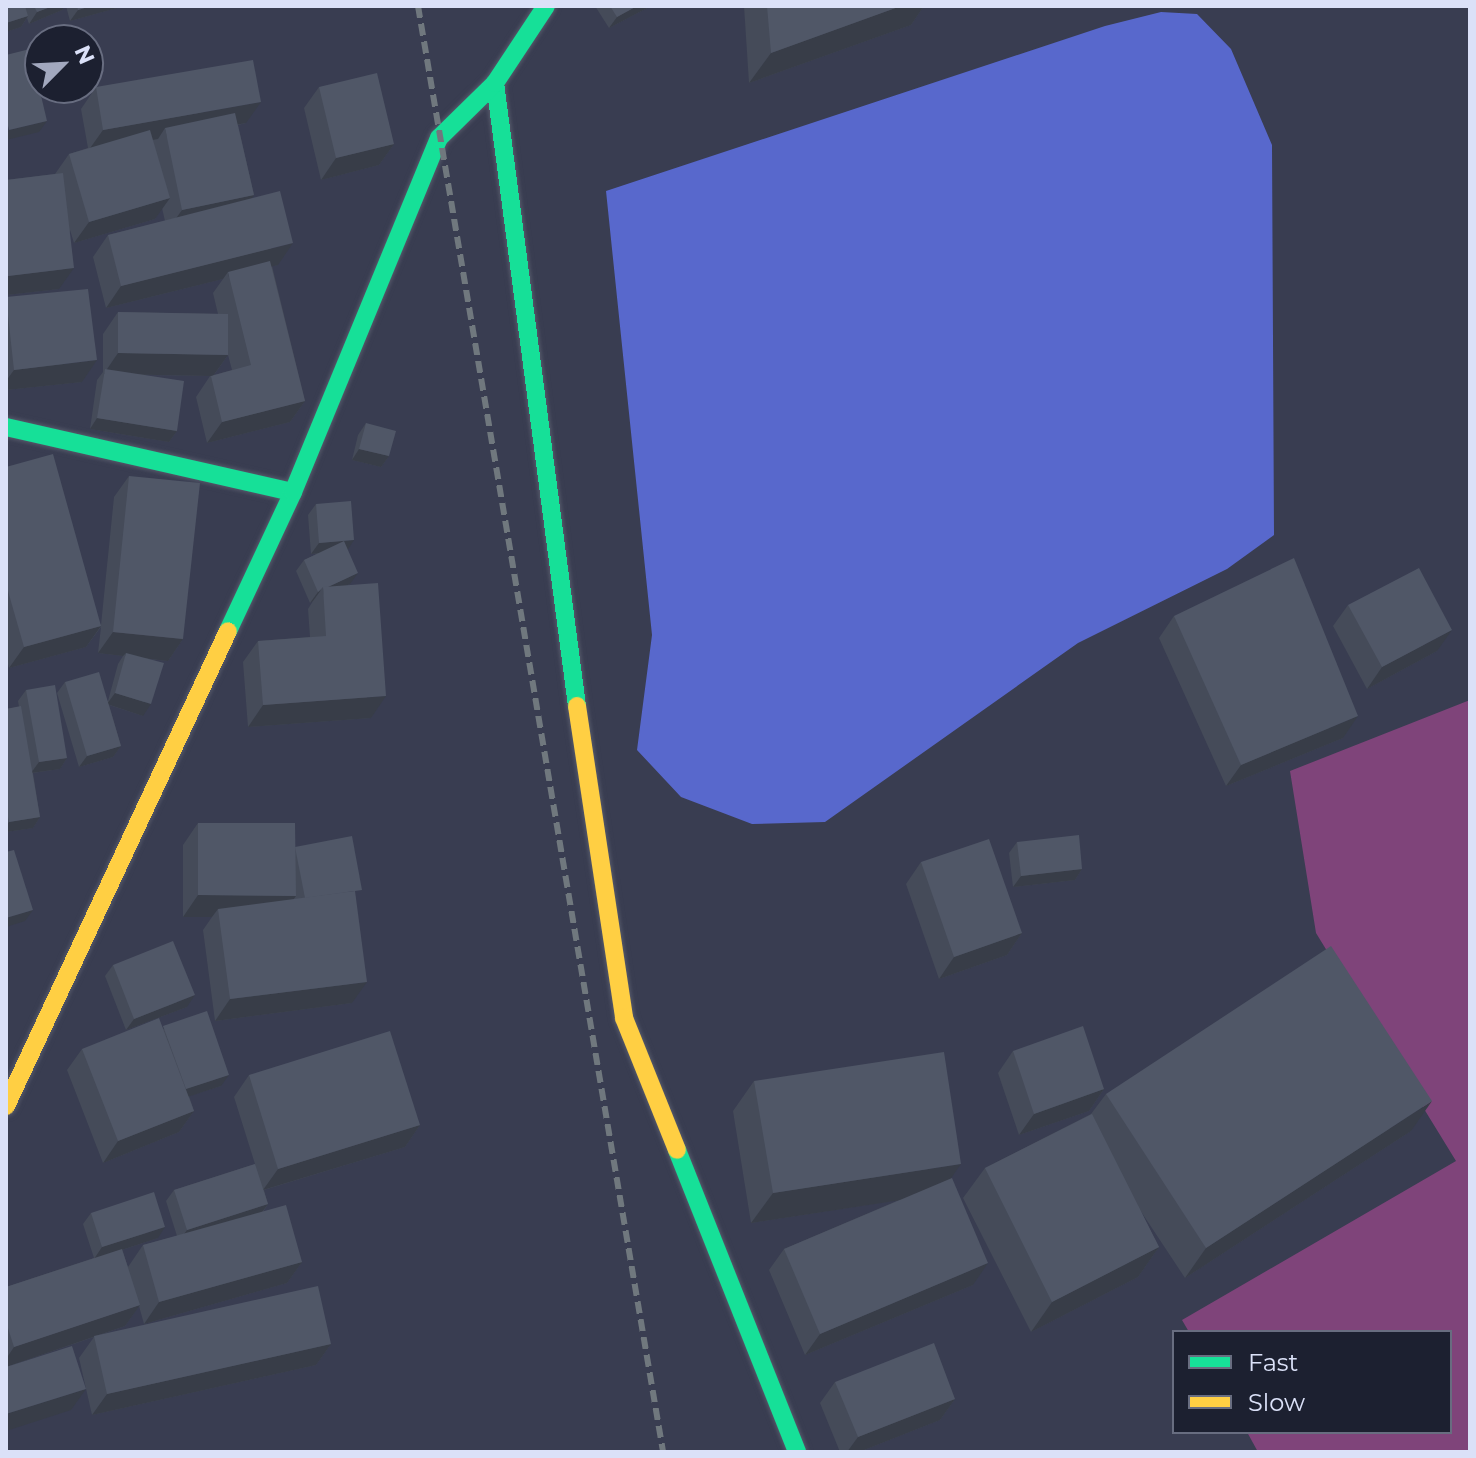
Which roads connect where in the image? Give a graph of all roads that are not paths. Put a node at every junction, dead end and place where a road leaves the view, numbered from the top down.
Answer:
1 (546, 6) edge
2 (495, 83) junction
3 (6, 427) edge
4 (293, 492) junction
5 (6, 1106) edge
6 (797, 1452) edge

1 - 2 street
2 - 4 street
2 - 6 street
3 - 4 street
4 - 5 street

